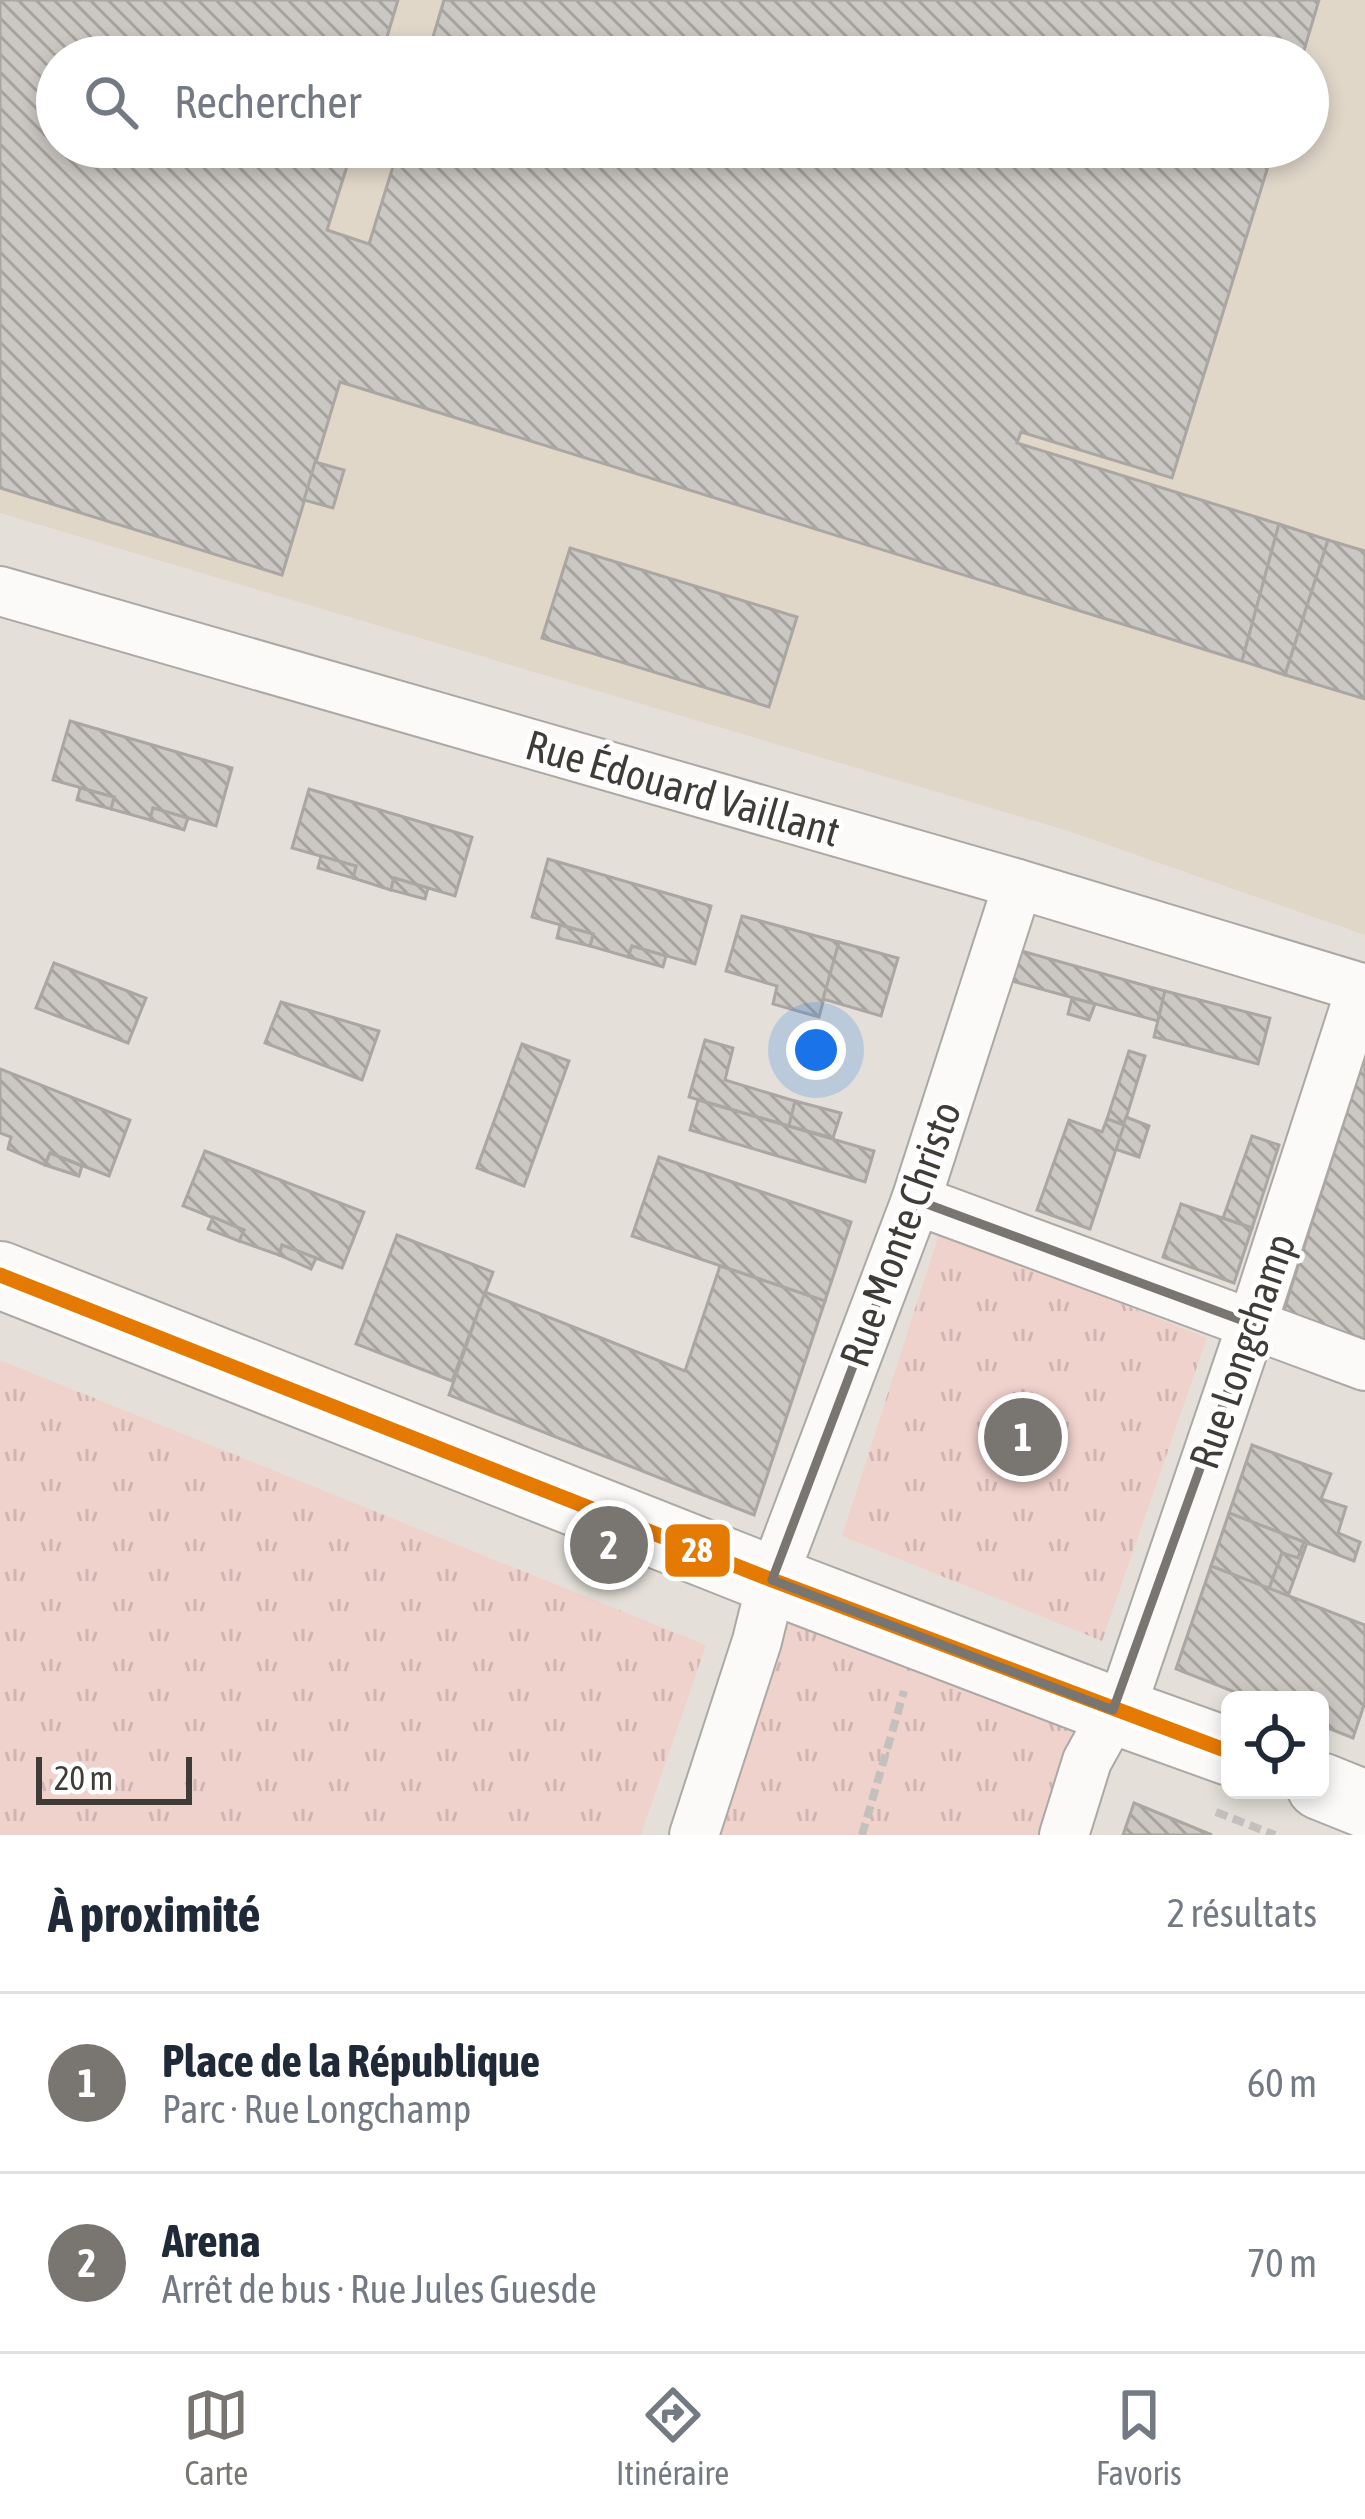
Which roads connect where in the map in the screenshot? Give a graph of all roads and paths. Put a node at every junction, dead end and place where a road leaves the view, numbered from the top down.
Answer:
1 (0, 591) edge
2 (1018, 884) junction
3 (1363, 989) edge
4 (916, 1199) junction
5 (0, 1275) edge
6 (1252, 1324) junction
7 (1365, 1366) edge
8 (772, 1580) junction
9 (924, 1639) junction
10 (1113, 1710) junction
11 (1221, 1748) edge
12 (1329, 1790) edge
13 (1365, 1804) edge
14 (694, 1835) edge
15 (862, 1835) edge
16 (1064, 1835) edge

1 - 2 street, Rue Édouard Vaillant
2 - 3 street, Rue Édouard Vaillant
2 - 4 street, Rue Monte Christo
3 - 6 street, Rue Longchamp
4 - 6 street
4 - 8 street, Rue Monte Christo
5 - 8 street
6 - 7 street
6 - 10 street, Rue Longchamp
8 - 9 street
8 - 14 street, Rue Monte Christo
9 - 10 street
9 - 15 path
10 - 11 street
10 - 16 street, Rue Longchamp
12 - 13 street

